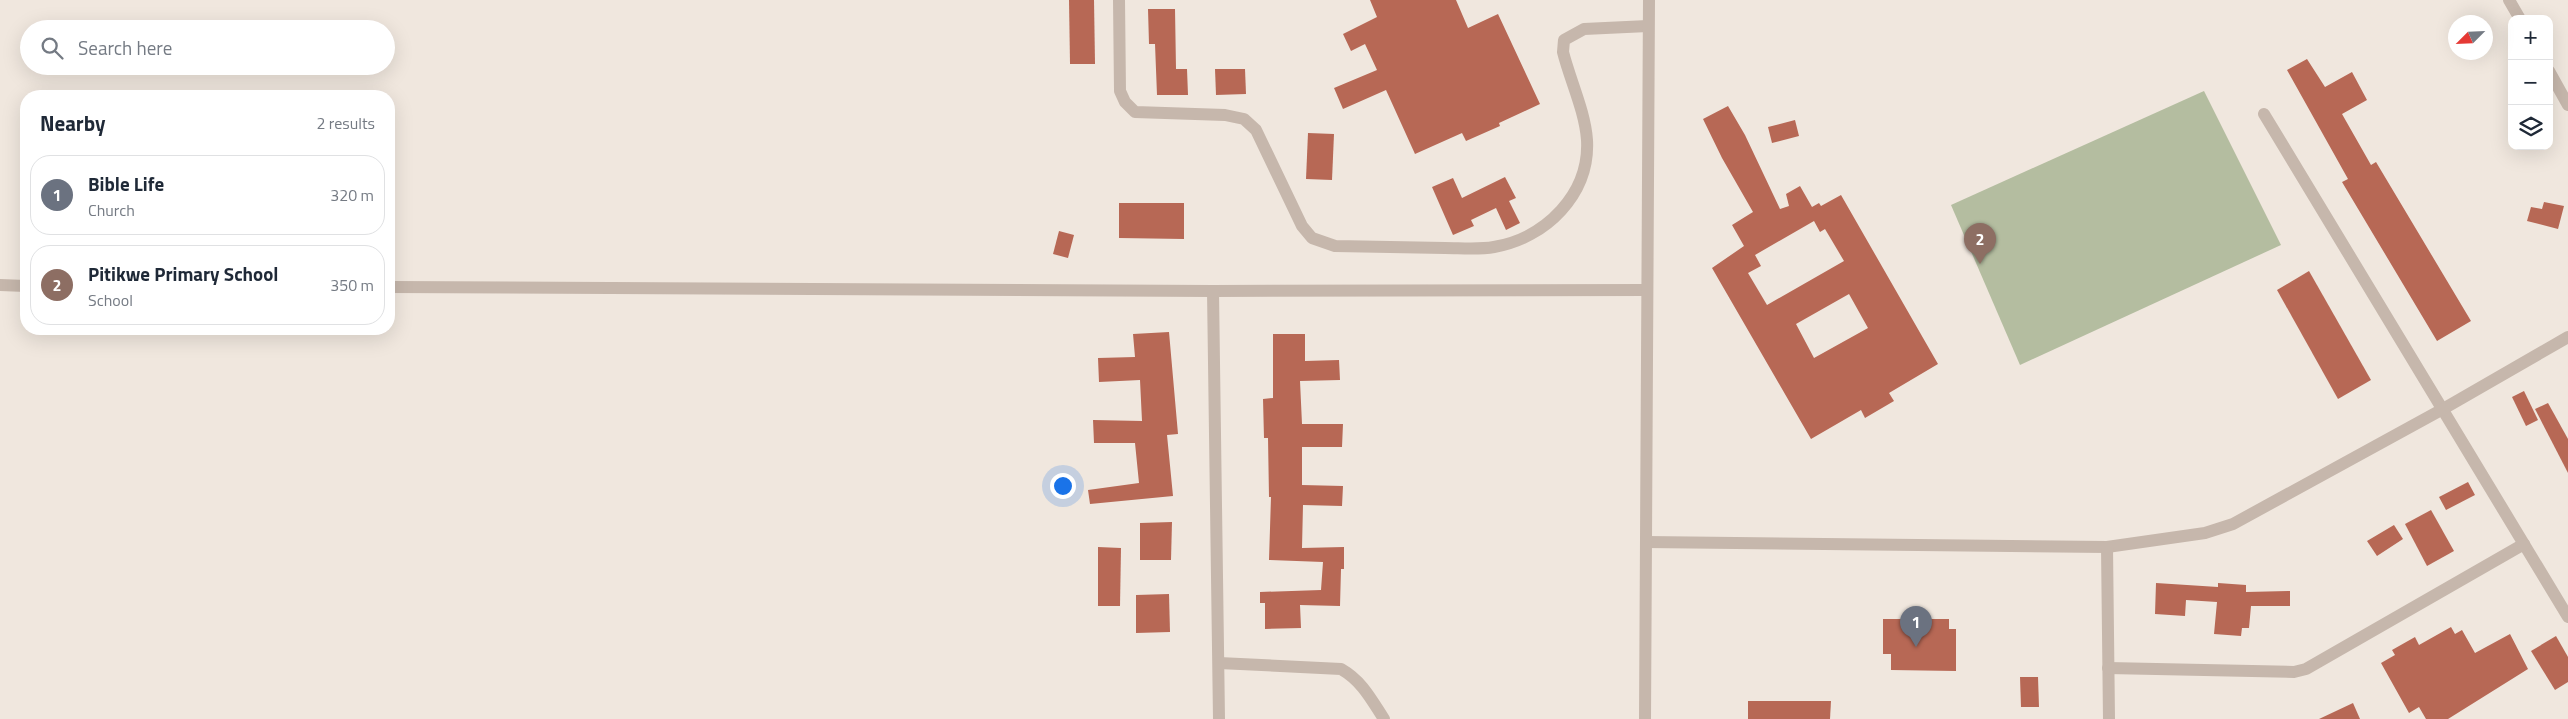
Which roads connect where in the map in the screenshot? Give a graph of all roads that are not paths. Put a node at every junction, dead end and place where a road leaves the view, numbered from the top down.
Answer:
1 (1119, 0) edge
2 (1649, 0) edge
3 (2509, 0) edge
4 (2518, 15) edge
5 (1648, 26) junction
6 (2553, 78) edge
7 (2568, 105) edge
8 (2264, 114) dead end
9 (0, 286) edge
10 (20, 286) edge
11 (395, 287) edge
12 (1647, 290) junction
13 (1213, 291) junction
14 (2568, 337) edge
15 (2443, 409) junction
16 (1646, 542) junction
17 (2524, 544) junction
18 (2107, 547) junction
19 (2568, 617) edge
20 (1219, 663) junction
21 (2108, 668) junction
22 (1219, 719) edge
23 (1384, 719) edge
24 (1645, 719) edge
25 (2109, 719) edge

1 - 5 street
2 - 5 street
3 - 4 street
5 - 12 street
6 - 7 street
8 - 15 street
9 - 10 street
11 - 13 street
12 - 13 street
12 - 16 street
13 - 20 street
14 - 15 street
15 - 17 street
15 - 18 street
16 - 18 street
16 - 24 street
17 - 19 street
17 - 21 street
18 - 21 street
20 - 22 street
20 - 23 street
21 - 25 street

